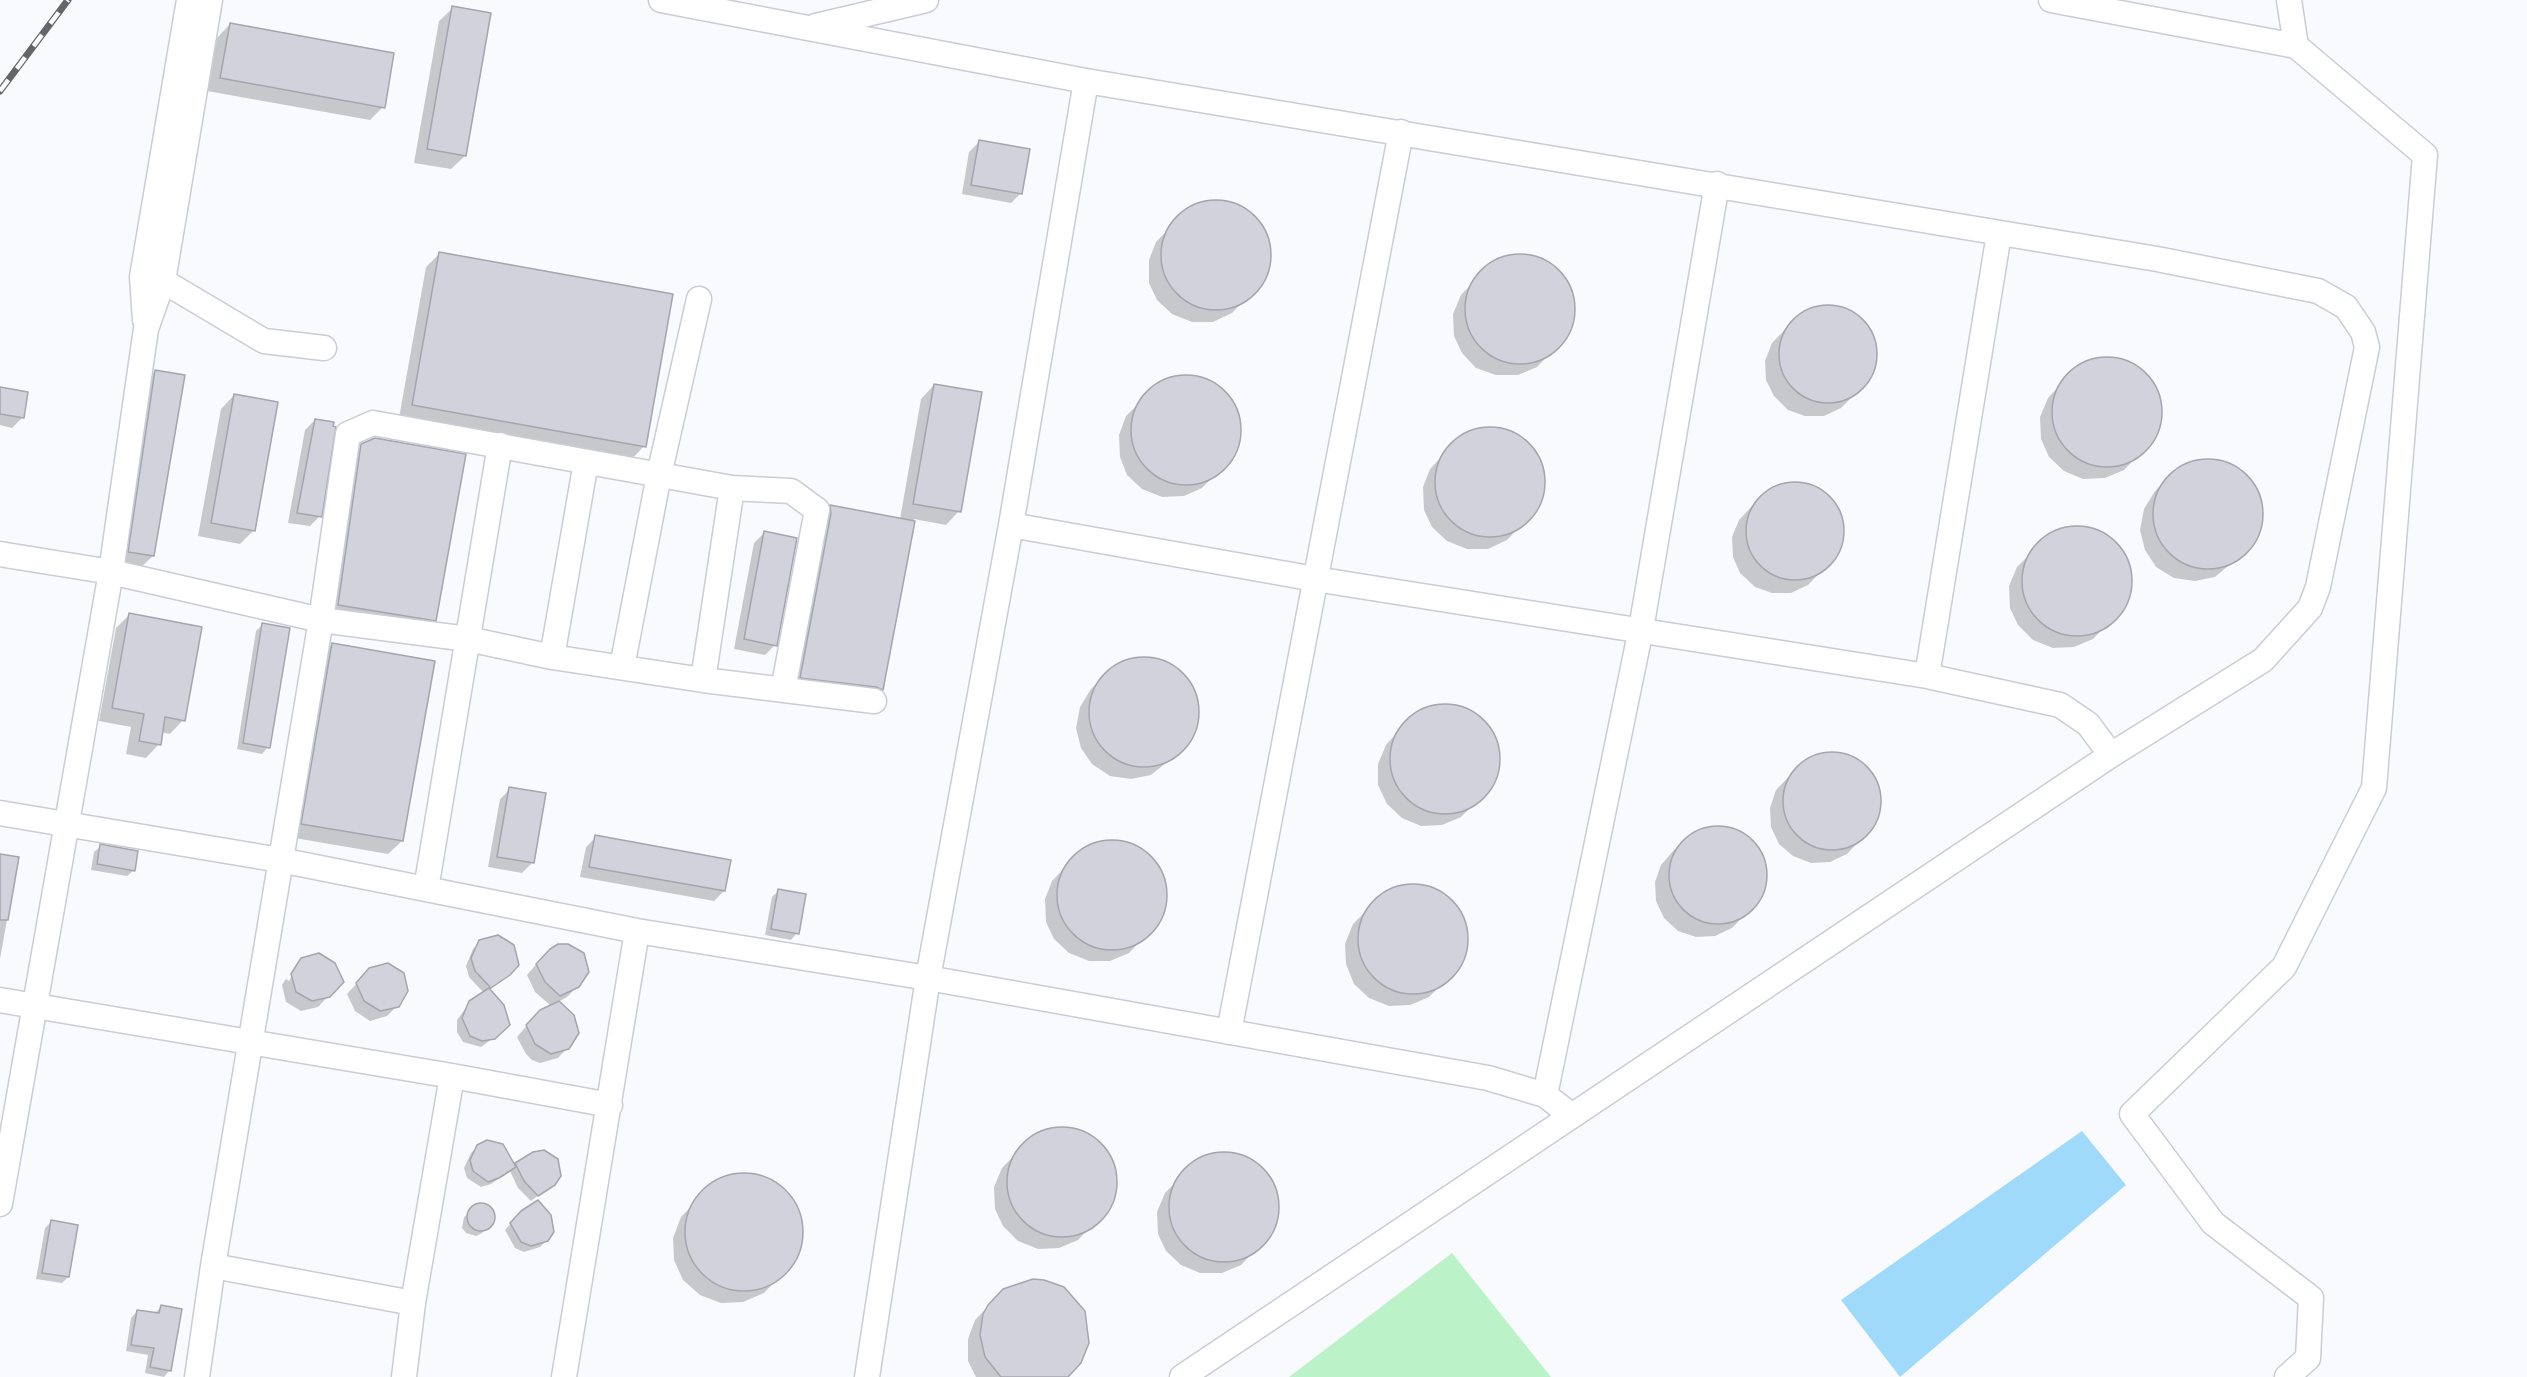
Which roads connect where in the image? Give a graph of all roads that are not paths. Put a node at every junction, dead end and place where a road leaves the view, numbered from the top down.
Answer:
1 (189, 0) edge
2 (210, 0) edge
3 (661, 0) edge
4 (926, 0) edge
5 (2051, 0) edge
6 (2289, 0) edge
7 (807, 28) junction
8 (2296, 46) junction
9 (1086, 81) junction
10 (1401, 132) junction
11 (1717, 184) junction
12 (1999, 234) junction
13 (152, 279) junction
14 (699, 299) dead end
15 (324, 348) dead end
16 (500, 445) junction
17 (586, 462) junction
18 (659, 475) junction
19 (732, 488) junction
20 (1011, 525) junction
21 (0, 554) edge
22 (111, 572) junction
23 (1315, 579) junction
24 (321, 620) junction
25 (1641, 629) junction
26 (468, 639) junction
27 (552, 657) junction
28 (622, 667) junction
29 (1927, 676) junction
30 (703, 680) junction
31 (783, 690) junction
32 (874, 701) dead end
33 (2111, 755) junction
34 (0, 813) edge
35 (66, 824) junction
36 (280, 860) junction
37 (426, 889) junction
38 (637, 931) junction
39 (928, 978) junction
40 (0, 1000) edge
41 (35, 1006) junction
42 (1229, 1032) junction
43 (253, 1042) junction
44 (452, 1076) junction
45 (1545, 1095) junction
46 (610, 1105) junction
47 (1572, 1116) junction
48 (0, 1204) edge
49 (213, 1266) junction
50 (413, 1303) junction
51 (198, 1377) edge
52 (404, 1377) edge
53 (564, 1377) edge
54 (867, 1377) edge
55 (1182, 1377) edge
56 (2287, 1377) edge

1 - 13 lane
2 - 13 lane
3 - 7 lane
4 - 7 lane
5 - 8 lane
6 - 8 lane
7 - 9 lane
8 - 56 lane
9 - 10 lane
9 - 20 lane
10 - 11 lane
10 - 23 lane
11 - 12 lane
11 - 25 lane
12 - 29 lane
12 - 33 lane
13 - 15 lane
13 - 22 lane
14 - 18 lane
16 - 17 lane
16 - 24 lane
16 - 26 lane
17 - 18 lane
17 - 27 lane
18 - 19 lane
18 - 28 lane
19 - 30 lane
19 - 31 lane
20 - 23 lane
20 - 39 lane
21 - 22 lane
22 - 24 lane
22 - 35 lane
23 - 25 lane
23 - 42 lane
24 - 26 lane
24 - 36 lane
25 - 29 lane
25 - 45 lane
26 - 27 lane
26 - 37 lane
27 - 28 lane
28 - 30 lane
29 - 33 lane
30 - 31 lane
31 - 32 lane
33 - 47 lane
34 - 35 lane
35 - 36 lane
35 - 41 lane
36 - 37 lane
36 - 43 lane
37 - 38 lane
38 - 39 lane
38 - 46 lane
39 - 42 lane
39 - 54 lane
40 - 41 lane
41 - 43 lane
41 - 48 lane
42 - 45 lane
43 - 44 lane
43 - 49 lane
44 - 46 lane
44 - 50 lane
45 - 47 lane
46 - 53 lane
47 - 55 lane
49 - 50 lane
49 - 51 lane
50 - 52 lane

